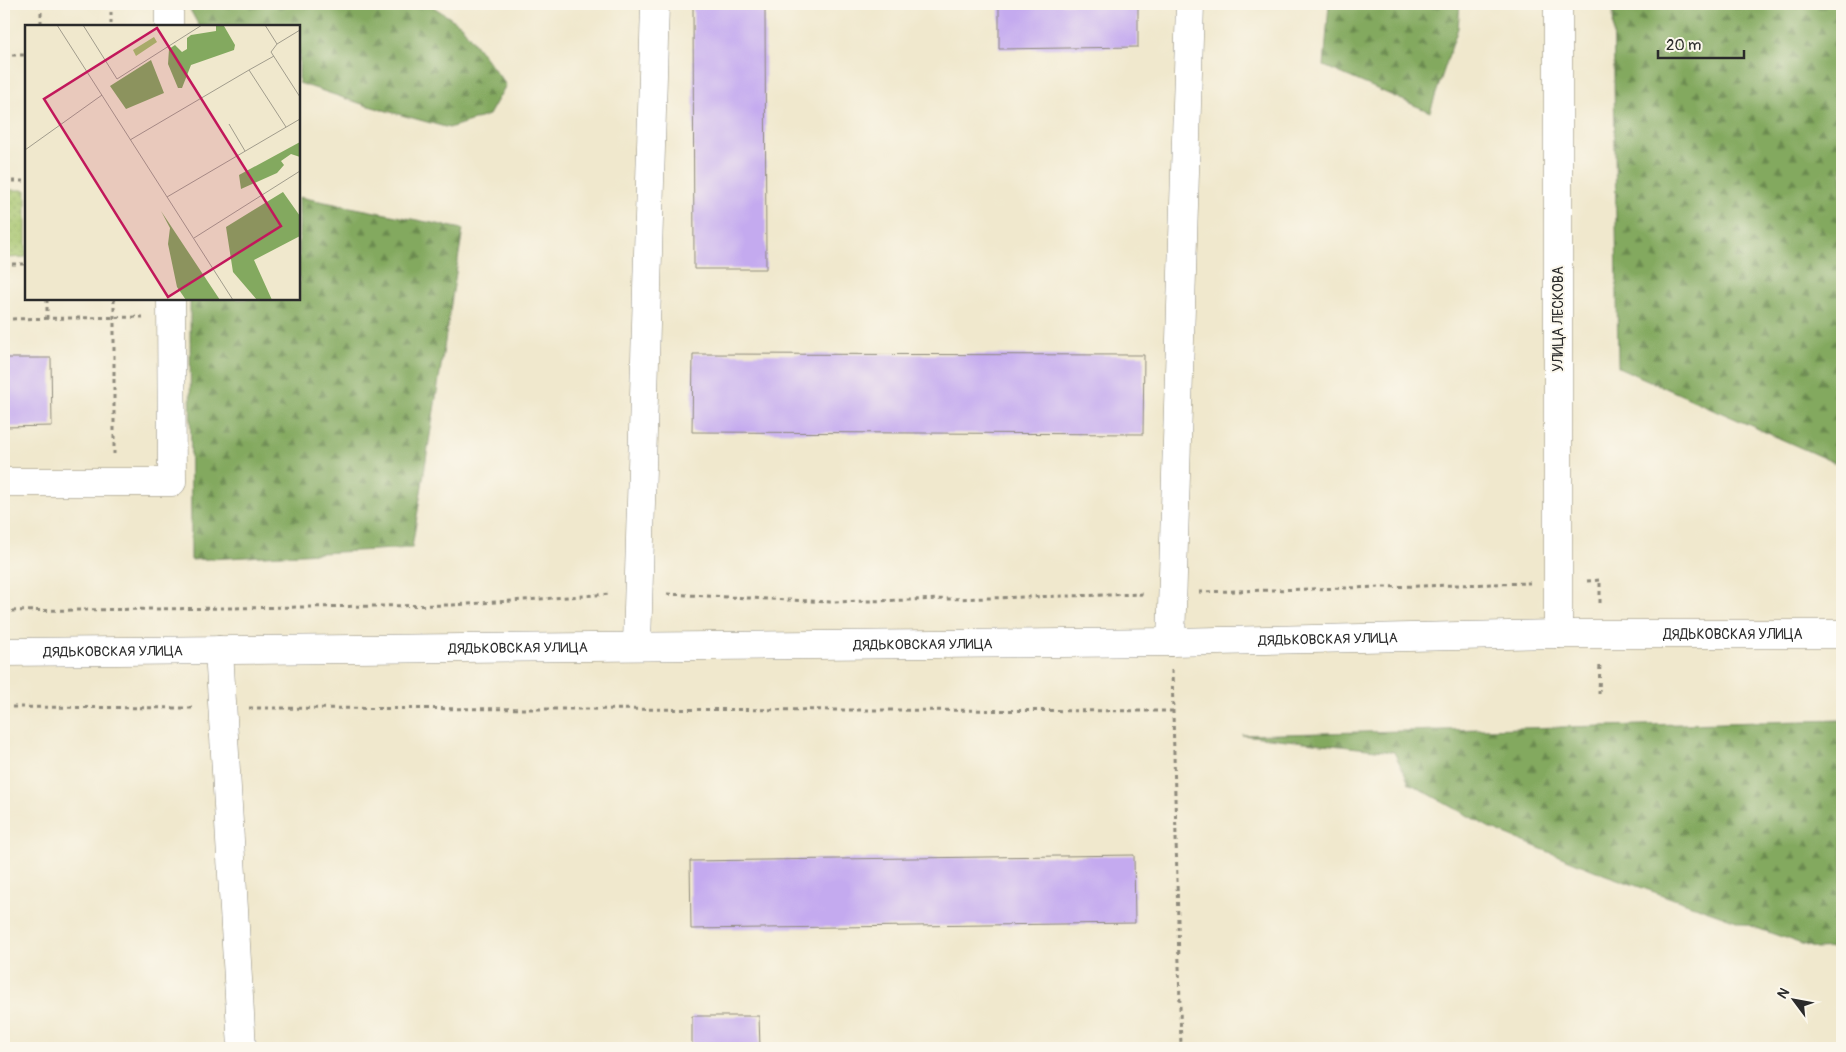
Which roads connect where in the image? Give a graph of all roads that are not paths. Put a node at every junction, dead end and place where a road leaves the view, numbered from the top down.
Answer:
1 (169, 4) edge
2 (655, 4) edge
3 (1190, 4) edge
4 (1558, 4) edge
5 (169, 25) edge
6 (158, 303) edge
7 (4, 482) edge
8 (1558, 634) junction
9 (1842, 634) edge
10 (1171, 642) junction
11 (637, 646) junction
12 (219, 650) junction
13 (4, 652) edge
14 (242, 1048) edge

1 - 5 street
2 - 11 street
3 - 10 street
4 - 8 street, УЛИЦА ЛЕСКОВА
6 - 7 street
8 - 9 street, ДЯДЬКОВСКАЯ УЛИЦА
8 - 10 street, ДЯДЬКОВСКАЯ УЛИЦА
10 - 11 street, ДЯДЬКОВСКАЯ УЛИЦА
11 - 12 street, ДЯДЬКОВСКАЯ УЛИЦА
12 - 13 street, ДЯДЬКОВСКАЯ УЛИЦА
12 - 14 street

